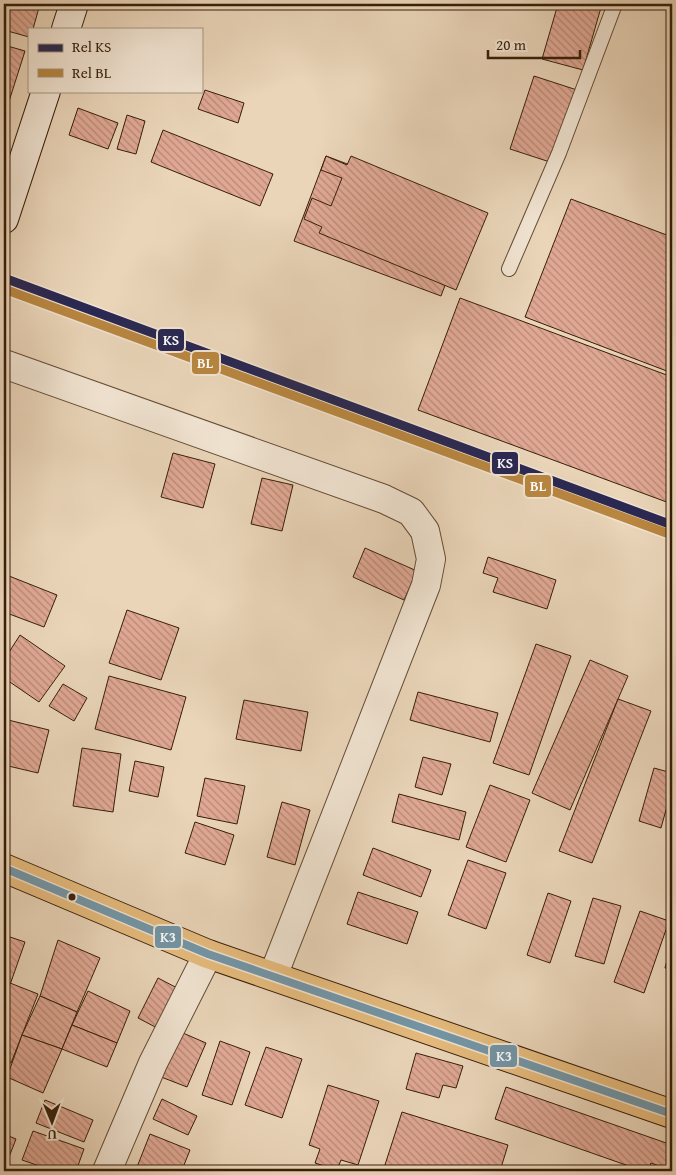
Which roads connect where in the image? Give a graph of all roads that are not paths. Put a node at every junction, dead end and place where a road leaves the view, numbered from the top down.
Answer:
1 (74, 4) edge
2 (615, 4) edge
3 (66, 28) edge
4 (46, 92) edge
5 (4, 219) edge
6 (509, 269) dead end
7 (4, 364) edge
8 (4, 868) edge
9 (208, 954) junction
10 (274, 976) junction
11 (672, 1114) edge
12 (107, 1171) edge

1 - 3 street
2 - 6 lane
4 - 5 street
7 - 10 street
8 - 9 main road
9 - 10 main road
9 - 12 street
10 - 11 main road

